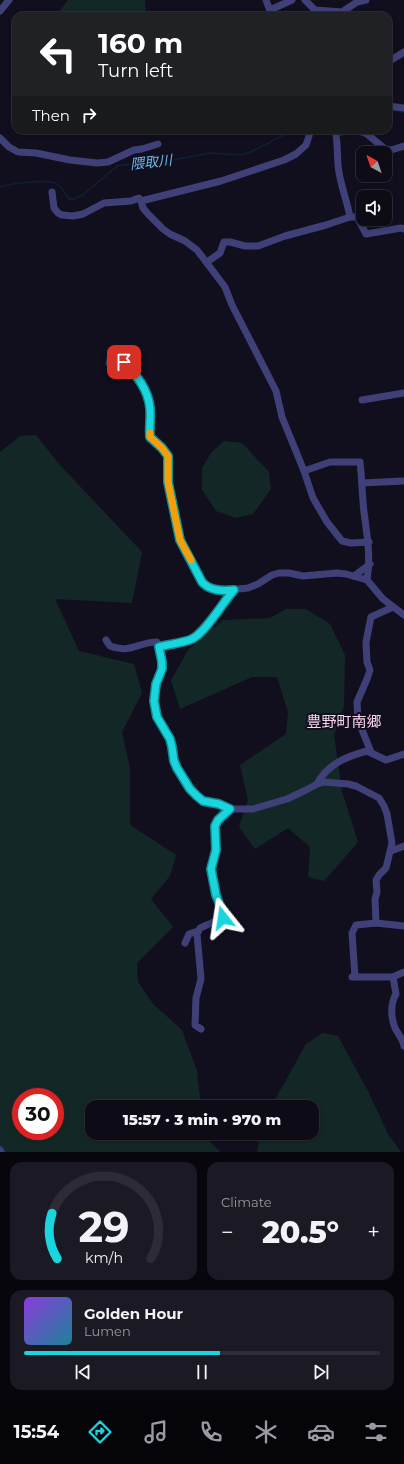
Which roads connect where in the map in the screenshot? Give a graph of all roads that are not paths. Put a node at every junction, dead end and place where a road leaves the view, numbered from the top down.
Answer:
1 (9, 0) edge
2 (266, 0) edge
3 (292, 0) edge
4 (305, 0) edge
5 (366, 0) edge
6 (0, 11) edge
7 (271, 12) edge
8 (273, 12) edge
9 (404, 52) edge
10 (392, 58) edge
11 (392, 106) edge
12 (404, 108) edge
13 (310, 134) edge
14 (336, 134) edge
15 (367, 134) edge
16 (0, 138) edge
17 (158, 144) dead end
18 (404, 146) edge
19 (52, 192) dead end
20 (141, 201) junction
21 (350, 217) junction
22 (404, 229) edge
23 (207, 262) junction
24 (109, 363) dead end
25 (404, 393) edge
26 (362, 400) dead end
27 (304, 471) junction
28 (404, 481) edge
29 (362, 483) junction
30 (369, 542) junction
31 (370, 564) junction
32 (354, 576) junction
33 (367, 580) junction
34 (234, 590) junction
35 (393, 607) junction
36 (404, 614) edge
37 (106, 640) dead end
38 (159, 647) junction
39 (371, 752) junction
40 (404, 754) edge
41 (317, 784) junction
42 (230, 809) junction
43 (404, 846) edge
44 (391, 851) junction
45 (376, 923) junction
46 (404, 926) edge
47 (198, 931) junction
48 (185, 943) dead end
49 (404, 972) edge
50 (393, 977) junction
51 (201, 1029) dead end
52 (404, 1046) edge

1 - 6 street
2 - 7 street
3 - 8 street
4 - 5 street
9 - 10 street
11 - 12 street
13 - 20 street
14 - 21 street
15 - 18 street
16 - 17 street
19 - 20 street
20 - 23 street
21 - 22 street
21 - 23 street
23 - 27 street
24 - 34 street
25 - 26 street
27 - 29 street
27 - 30 street
28 - 29 street
29 - 30 street
30 - 31 street
31 - 32 street
31 - 33 street
32 - 33 street
32 - 34 street
33 - 35 street
34 - 38 street
35 - 36 street
35 - 39 street
37 - 38 street
38 - 42 street
39 - 40 street
39 - 41 street
41 - 42 street
41 - 44 street
42 - 47 street
43 - 44 street
44 - 45 street
45 - 46 street
45 - 50 street
47 - 48 street
47 - 51 street
49 - 50 street
50 - 52 street

